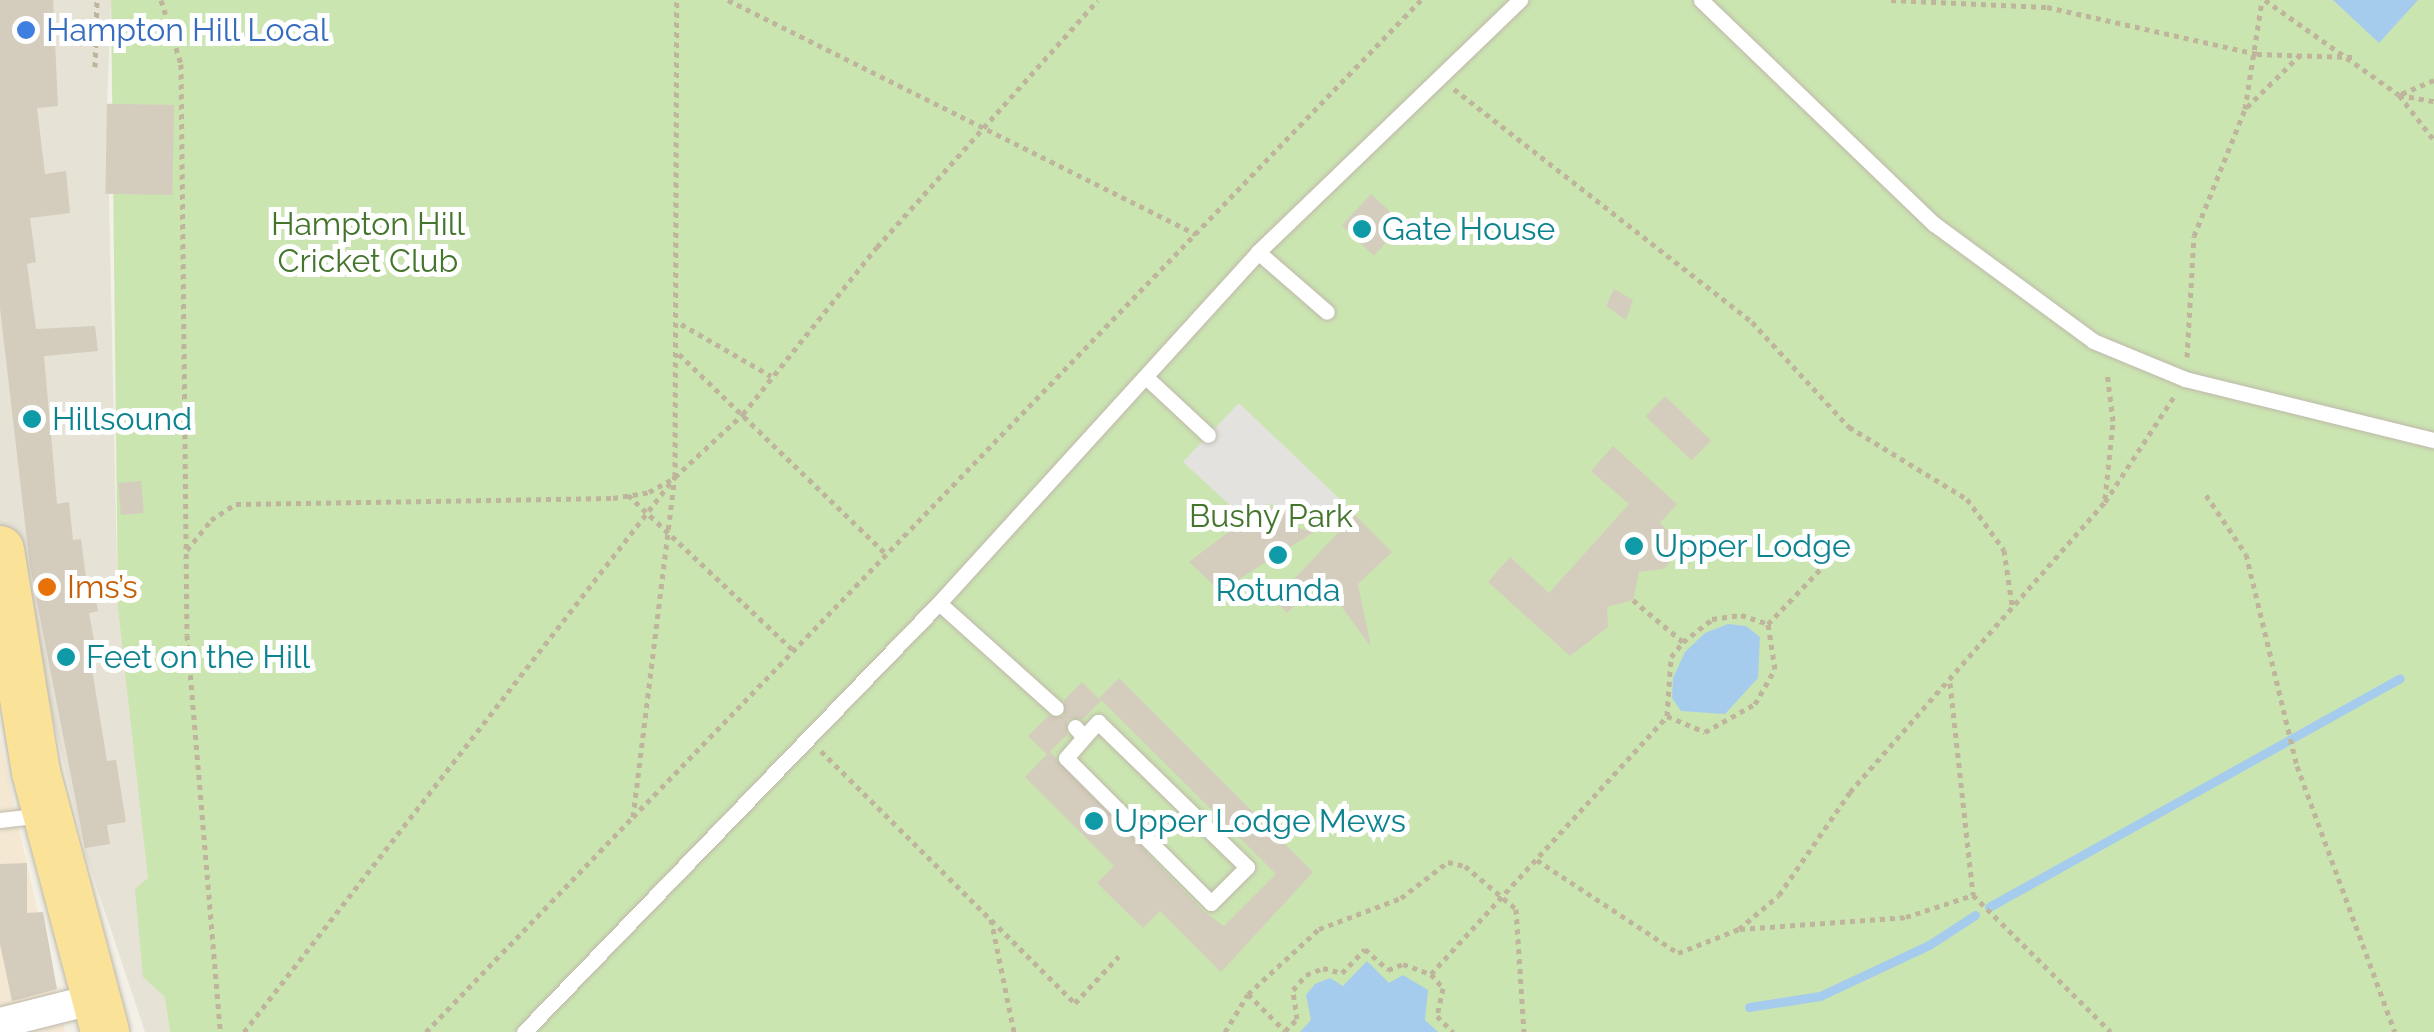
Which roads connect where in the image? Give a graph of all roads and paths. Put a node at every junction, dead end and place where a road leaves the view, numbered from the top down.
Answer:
1 (98, 0) edge
2 (161, 0) edge
3 (676, 0) edge
4 (728, 0) edge
5 (1098, 0) edge
6 (1422, 0) edge
7 (1520, 0) edge
8 (1702, 0) edge
9 (1892, 0) edge
10 (2264, 0) edge
11 (2257, 54) junction
12 (2302, 54) junction
13 (2353, 57) junction
14 (95, 67) dead end
15 (1440, 78) junction
16 (2434, 80) edge
17 (2399, 95) junction
18 (2434, 102) edge
19 (2244, 109) junction
20 (986, 128) junction
21 (2434, 140) edge
22 (1196, 234) junction
23 (1258, 252) junction
24 (1327, 312) dead end
25 (680, 324) junction
26 (2093, 342) junction
27 (678, 353) junction
28 (771, 376) junction
29 (1148, 379) junction
30 (2185, 379) junction
31 (743, 414) junction
32 (1208, 435) dead end
33 (2434, 440) edge
34 (675, 477) junction
35 (2206, 494) dead end
36 (628, 495) junction
37 (2105, 502) junction
38 (648, 512) junction
39 (669, 533) junction
40 (0, 550) edge
41 (187, 550) junction
42 (885, 554) junction
43 (1834, 555) dead end
44 (1634, 600) dead end
45 (939, 603) junction
46 (2012, 605) junction
47 (1768, 624) junction
48 (1683, 642) junction
49 (793, 650) junction
50 (1950, 683) junction
51 (1056, 708) dead end
52 (1668, 716) junction
53 (1080, 732) joint
54 (809, 738) junction
55 (47, 815) junction
56 (633, 817) junction
57 (0, 820) edge
58 (1537, 860) junction
59 (1504, 893) junction
60 (1973, 895) junction
61 (990, 916) junction
62 (1738, 929) junction
63 (1119, 956) dead end
64 (1430, 974) junction
65 (1248, 994) junction
66 (100, 1016) edge
67 (0, 1023) edge
68 (220, 1032) edge
69 (244, 1032) edge
70 (426, 1032) edge
71 (524, 1032) edge
72 (1014, 1032) edge
73 (1225, 1032) edge
74 (1454, 1032) edge
75 (1524, 1032) edge
76 (2111, 1032) edge
77 (2395, 1032) edge

1 - 14 path
2 - 41 path
3 - 25 path
4 - 20 path
5 - 20 path
6 - 22 path
7 - 15 lane
8 - 26 lane
9 - 11 path
10 - 11 path
10 - 13 path
11 - 12 path
11 - 19 path
12 - 13 path
12 - 19 path
13 - 17 path
15 - 23 lane
15 - 46 path
16 - 17 path
17 - 18 path
17 - 21 path
19 - 30 path
20 - 22 path
20 - 28 path
22 - 42 path
23 - 24 lane
23 - 29 lane
25 - 27 path
25 - 28 path
26 - 30 lane
26 - 37 path
27 - 31 path
27 - 34 path
28 - 31 path
29 - 32 lane
29 - 45 lane
30 - 33 lane
30 - 37 path
31 - 34 path
31 - 42 path
34 - 36 path
34 - 38 path
34 - 39 path
35 - 77 path
36 - 38 path
36 - 41 path
37 - 46 path
38 - 39 path
38 - 69 path
39 - 49 path
39 - 56 path
40 - 55 main road
41 - 68 path
42 - 49 path
43 - 47 path
44 - 48 path
45 - 51 lane
45 - 54 lane
46 - 50 path
47 - 48 path
47 - 52 path
48 - 52 path
49 - 56 path
50 - 60 path
50 - 62 path
52 - 58 path
53 - 53 lane
54 - 61 path
54 - 71 lane
55 - 57 lane
55 - 66 main road
56 - 70 path
58 - 59 path
58 - 62 path
59 - 64 path
59 - 65 path
59 - 75 path
60 - 62 path
60 - 76 path
61 - 63 path
61 - 72 path
64 - 65 path
64 - 74 path
65 - 73 path
66 - 67 street

